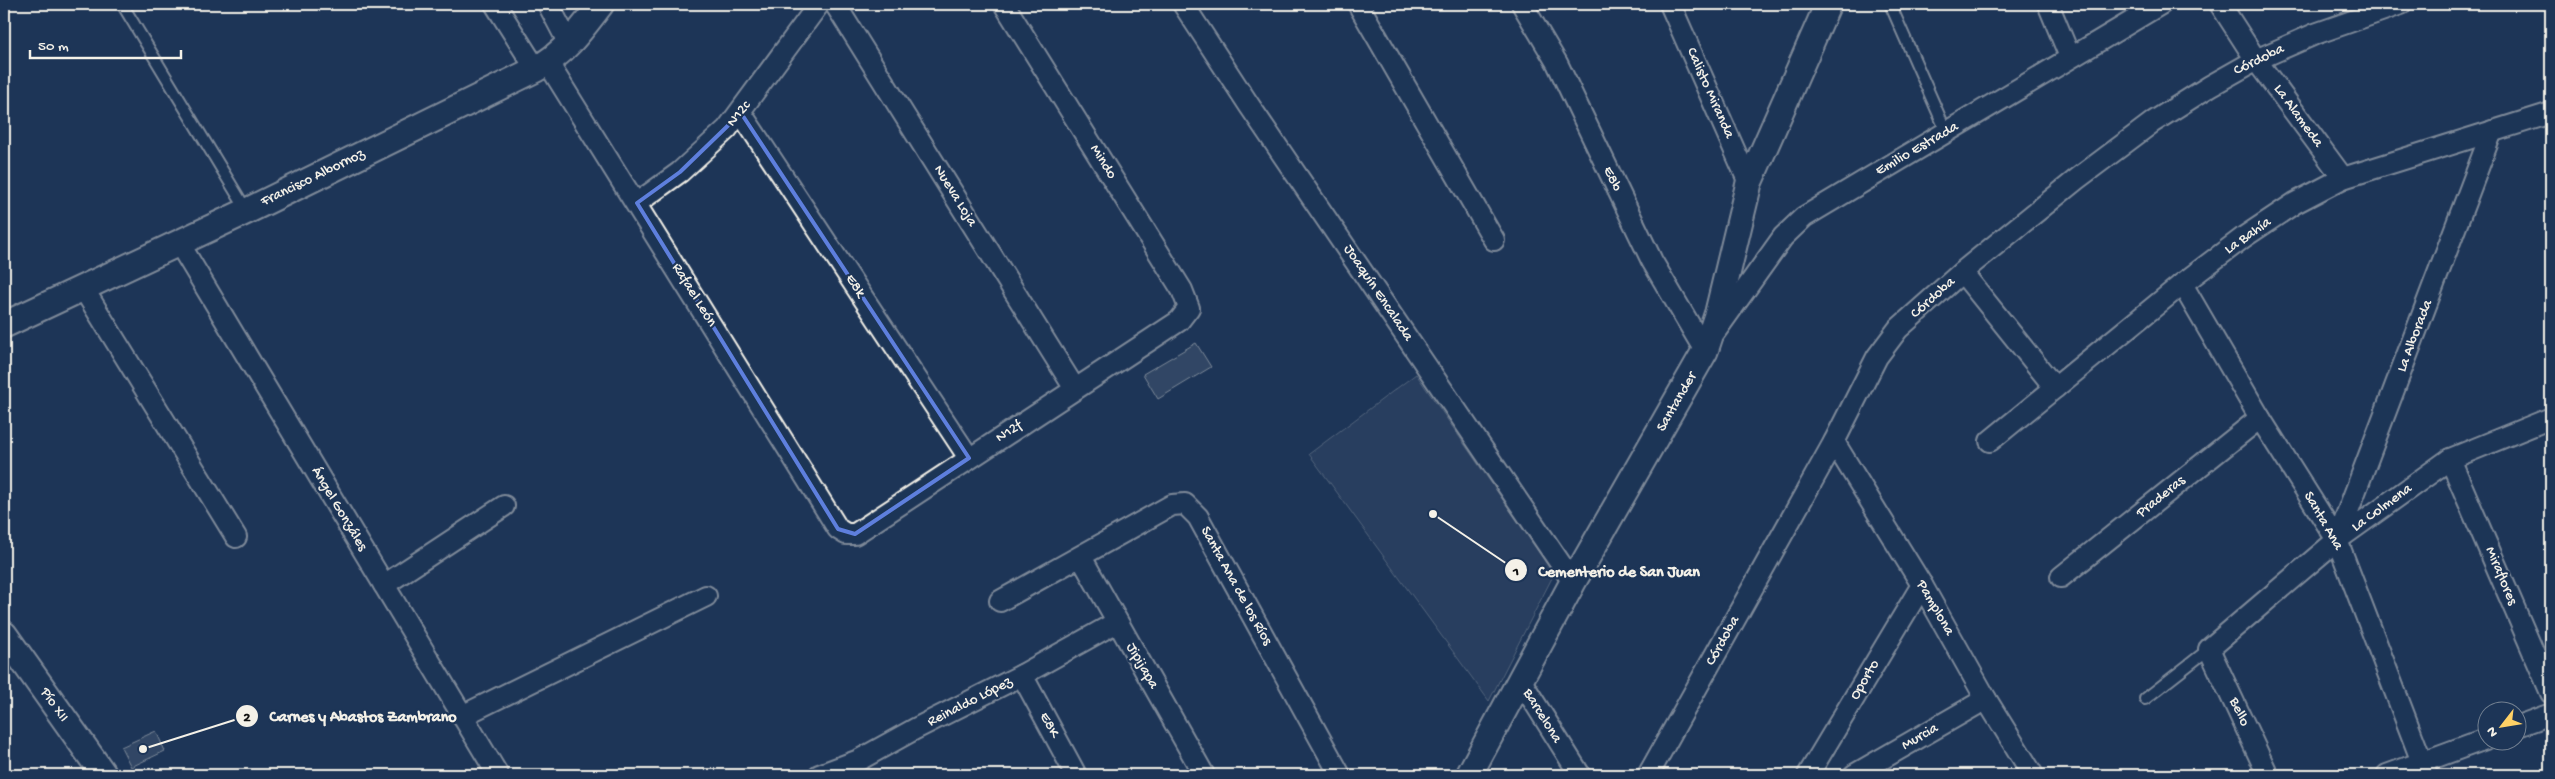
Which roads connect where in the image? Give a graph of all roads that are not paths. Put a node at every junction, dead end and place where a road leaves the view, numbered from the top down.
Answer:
1 (122, 4) edge
2 (495, 4) edge
3 (548, 4) edge
4 (601, 4) edge
5 (819, 4) edge
6 (835, 4) edge
7 (1004, 4) edge
8 (1183, 4) edge
9 (1358, 4) edge
10 (1522, 4) edge
11 (1670, 4) edge
12 (1828, 4) edge
13 (1890, 4) edge
14 (2048, 4) edge
15 (2161, 4) edge
16 (2220, 4) edge
17 (2401, 4) edge
18 (569, 44) junction
19 (2070, 57) junction
20 (2256, 60) junction
21 (542, 66) junction
22 (741, 113) junction
23 (2551, 113) edge
24 (1946, 131) junction
25 (2492, 131) junction
26 (2343, 178) junction
27 (1749, 183) junction
28 (636, 203) junction
29 (247, 211) junction
30 (1494, 240) dead end
31 (179, 243) junction
32 (1962, 272) junction
33 (2182, 284) junction
34 (83, 288) junction
35 (1179, 322) joint
36 (4, 325) edge
37 (1708, 344) junction
38 (2055, 388) junction
39 (1075, 389) junction
40 (2260, 418) junction
41 (2551, 418) edge
42 (1990, 441) dead end
43 (1834, 442) junction
44 (968, 458) junction
45 (2450, 459) junction
46 (504, 506) dead end
47 (838, 529) joint
48 (236, 536) dead end
49 (2337, 540) junction
50 (1081, 557) junction
51 (2061, 576) dead end
52 (1573, 582) junction
53 (384, 585) junction
54 (1922, 585) junction
55 (706, 596) dead end
56 (1000, 601) dead end
57 (1117, 622) junction
58 (4, 634) edge
59 (2209, 649) junction
60 (1022, 675) junction
61 (1521, 682) junction
62 (2551, 692) edge
63 (1986, 699) junction
64 (2145, 700) dead end
65 (2551, 714) edge
66 (462, 716) junction
67 (2528, 722) edge
68 (2478, 743) edge
69 (2425, 769) edge
70 (104, 775) edge
71 (498, 775) edge
72 (819, 775) edge
73 (1076, 775) edge
74 (1204, 775) edge
75 (1340, 775) edge
76 (1469, 775) edge
77 (1580, 775) edge
78 (1648, 775) edge
79 (1808, 775) edge
80 (1854, 775) edge
81 (2033, 775) edge
82 (2268, 775) edge
83 (2387, 775) edge

1 - 29 lane
2 - 21 street, Rafael León
3 - 18 street
4 - 18 street, Francisco Albornoz
5 - 22 street, N12c
6 - 39 street, Nueva Loja
7 - 35 street, Mindo
8 - 52 street, Joaquín Encalada
9 - 30 street
10 - 37 street, E8b
11 - 27 street, Calisto Miranda
12 - 27 street, Santander
13 - 24 lane
14 - 19 street
15 - 19 street, Emilio Estrada
16 - 20 street, La Alameda
17 - 20 street, Córdoba
18 - 21 street, Francisco Albornoz
19 - 24 street, Emilio Estrada
20 - 26 street, La Alameda
20 - 32 street, Córdoba
21 - 28 street, Rafael León
21 - 29 street, Francisco Albornoz
22 - 28 street, N12c
22 - 44 street, E8k
23 - 25 street, La Bahía
24 - 37 street, Emilio Estrada
25 - 26 street, La Bahía
25 - 49 street, La Alborada
26 - 33 street, La Bahía
27 - 37 street, Santander
28 - 47 street, Rafael León
29 - 31 street, Francisco Albornoz
31 - 34 street, Francisco Albornoz
31 - 53 street, Ángel Gonzáles
32 - 38 street
32 - 43 street, Córdoba
33 - 38 street, La Bahía
33 - 40 street, Santa Ana
34 - 36 street, Francisco Albornoz
34 - 48 street
35 - 39 street, N12f
37 - 52 street, Santander
38 - 42 street, La Bahía
39 - 44 street, N12f
40 - 49 street, Santa Ana
40 - 51 street, Praderas
41 - 45 street, La Colmena
43 - 54 street, Pamplona
43 - 78 street, Córdoba
44 - 47 street, N12f
45 - 49 street, La Colmena
45 - 62 street, Miraflores
46 - 53 street
49 - 59 street, La Colmena
49 - 69 street, Santa Ana
50 - 56 street, Santa Ana de los Ríos
50 - 57 street, Jipijapa
50 - 75 street, Santa Ana de los Ríos
52 - 61 street, Santander
53 - 66 street, Ángel Gonzáles
54 - 63 street, Pamplona
54 - 79 street, Oporto
55 - 66 street
57 - 60 street, Reinaldo López
57 - 74 street, Jipijapa
58 - 70 street, Pío XII
59 - 64 lane
59 - 82 street, Bello
60 - 72 street, Reinaldo López
60 - 73 street, E8K
61 - 76 street, Santander
61 - 77 street, Barcelona
63 - 80 street, Murcia
63 - 81 street, Pamplona
65 - 67 street
66 - 71 street, Ángel Gonzáles
68 - 69 street
69 - 83 street

